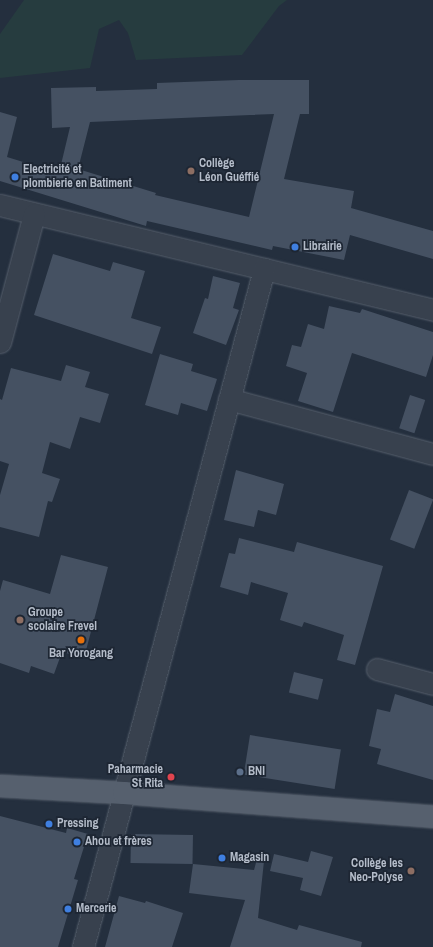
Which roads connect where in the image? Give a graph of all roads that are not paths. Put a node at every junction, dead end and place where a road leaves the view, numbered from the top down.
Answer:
1 (0, 205) edge
2 (34, 214) junction
3 (264, 269) junction
4 (433, 310) edge
5 (0, 342) edge
6 (229, 399) junction
7 (433, 454) edge
8 (377, 669) dead end
9 (433, 684) edge
10 (0, 786) edge
11 (124, 793) junction
12 (433, 817) edge
13 (83, 947) edge

1 - 2 street
2 - 3 street
2 - 5 street
3 - 4 street
3 - 6 street
6 - 7 street
6 - 11 street
8 - 9 street
10 - 11 main road
11 - 12 main road
11 - 13 street

